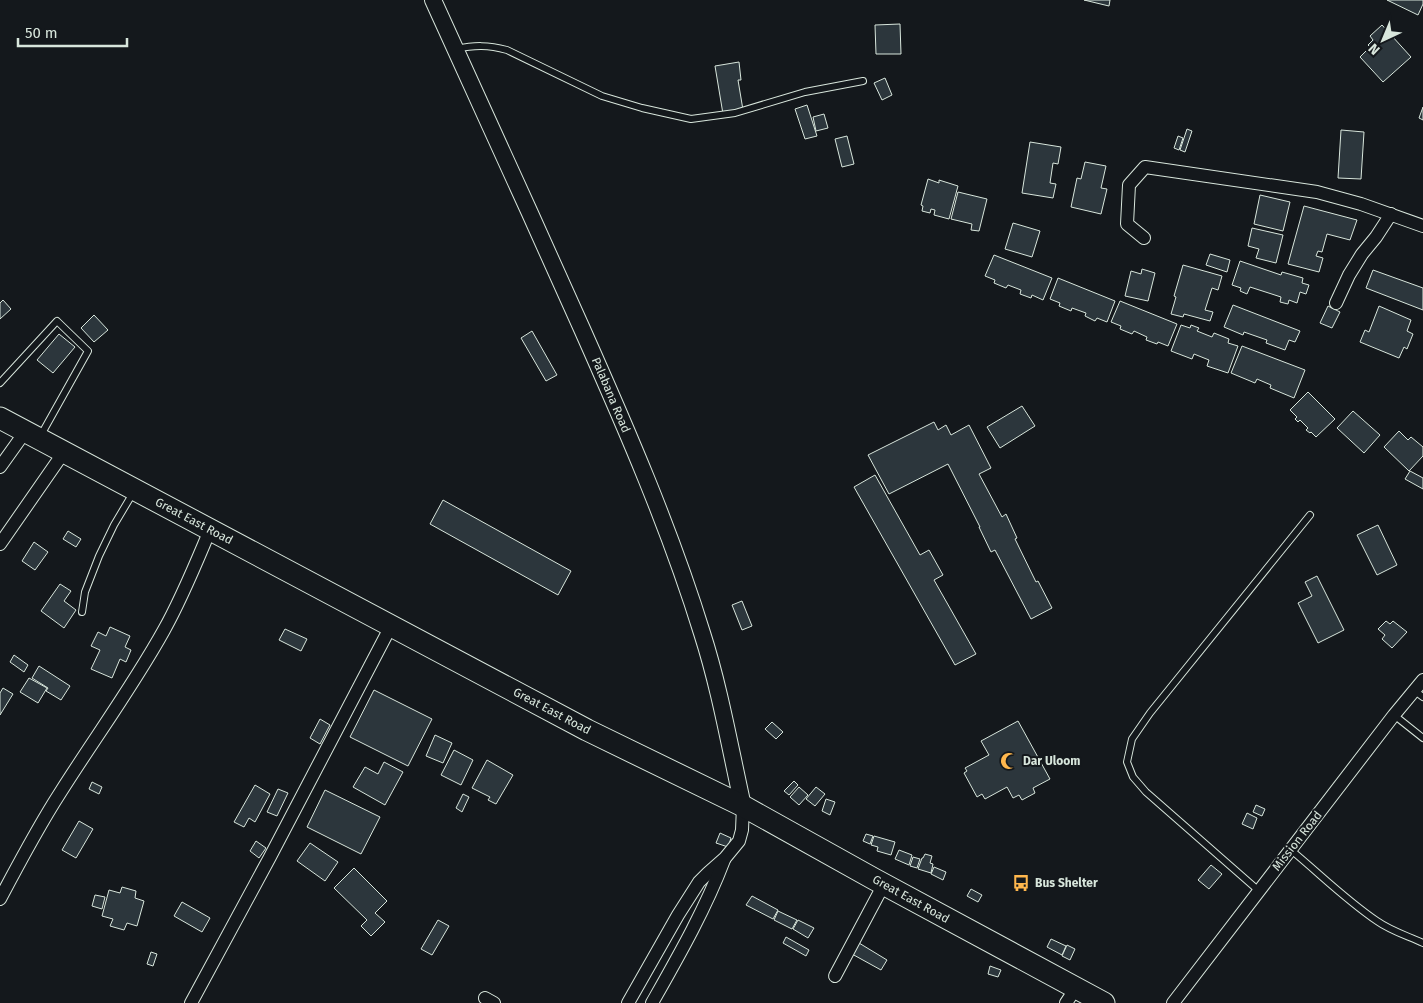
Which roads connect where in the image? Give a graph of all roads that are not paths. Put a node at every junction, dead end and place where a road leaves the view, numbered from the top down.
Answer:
1 (433, 0) edge
2 (455, 49) junction
3 (863, 81) dead end
4 (1391, 214) junction
5 (1423, 226) edge
6 (1144, 238) dead end
7 (1336, 303) dead end
8 (0, 382) edge
9 (0, 418) edge
10 (32, 435) junction
11 (64, 452) junction
12 (0, 467) edge
13 (134, 490) junction
14 (1310, 516) dead end
15 (210, 530) junction
16 (0, 544) edge
17 (82, 612) dead end
18 (391, 626) junction
19 (1423, 680) edge
20 (1419, 694) edge
21 (1394, 715) junction
22 (1423, 738) edge
23 (743, 806) junction
24 (1291, 850) junction
25 (725, 858) junction
26 (884, 884) junction
27 (1259, 892) junction
28 (0, 898) edge
29 (1423, 943) edge
30 (835, 976) dead end
31 (1085, 998) edge
32 (190, 1003) edge
33 (628, 1003) edge
34 (652, 1003) edge
35 (1173, 1003) edge

1 - 2 street, Palabana Road
2 - 3 lane
2 - 23 street, Palabana Road
4 - 5 street
4 - 6 street
4 - 7 street
8 - 10 lane
9 - 10 highway, Great East Road
10 - 11 highway, Great East Road
10 - 12 street
11 - 13 highway, Great East Road
11 - 16 street
13 - 15 highway, Great East Road
13 - 17 lane
14 - 27 lane
15 - 18 highway, Great East Road
15 - 28 street
18 - 23 highway, Great East Road
18 - 32 street
19 - 20 street, Mission Road
20 - 21 street, Mission Road
21 - 22 lane
21 - 24 street, Mission Road
23 - 25 street
23 - 26 highway, Great East Road
24 - 27 street, Mission Road
24 - 29 lane
25 - 33 street
25 - 34 street
26 - 30 street
26 - 31 highway, Great East Road
27 - 35 street, Mission Road

